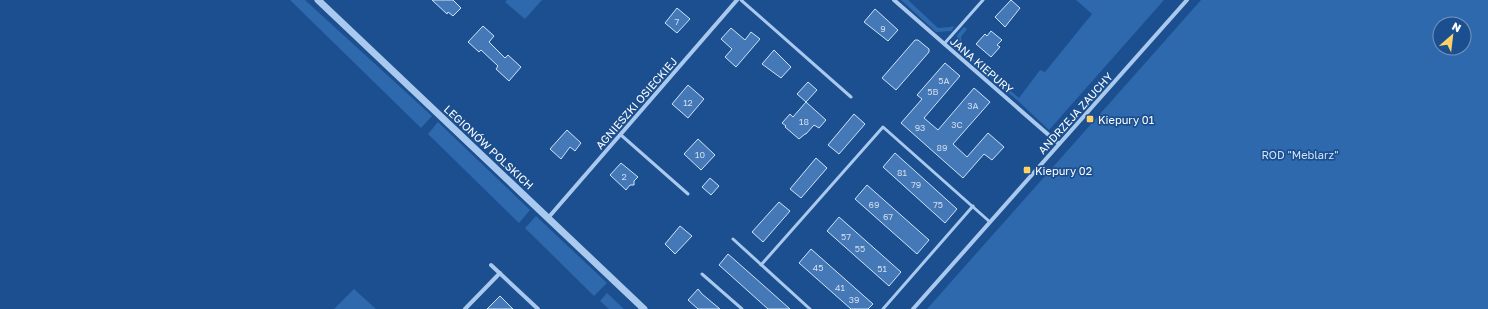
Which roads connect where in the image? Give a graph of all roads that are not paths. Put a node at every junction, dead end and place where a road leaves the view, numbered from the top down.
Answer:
1 (318, 0) edge
2 (738, 0) edge
3 (741, 0) edge
4 (894, 0) edge
5 (983, 0) edge
6 (1187, 0) edge
7 (944, 44) junction
8 (851, 97) dead end
9 (621, 135) junction
10 (1059, 144) junction
11 (688, 194) dead end
12 (973, 206) junction
13 (548, 218) junction
14 (990, 222) junction
15 (733, 240) dead end
16 (491, 264) dead end
17 (761, 264) junction
18 (500, 273) junction
19 (702, 274) dead end
20 (466, 309) edge
21 (538, 309) edge
22 (644, 309) edge
23 (742, 309) edge
24 (810, 309) edge
25 (883, 309) edge
26 (913, 309) edge

1 - 13 street, LEGIONÓW POLSKICH
2 - 9 street, AGNIESZKI OSIECKIEJ
3 - 8 lane
4 - 7 street, JANA KIEPURY
5 - 7 lane
6 - 10 street, ANDRZEJA ZAUCHY
7 - 10 street, JANA KIEPURY
9 - 11 lane
9 - 13 street, AGNIESZKI OSIECKIEJ
10 - 14 street, ANDRZEJA ZAUCHY
12 - 14 lane
12 - 17 lane
12 - 25 lane
13 - 22 street, LEGIONÓW POLSKICH
14 - 26 street, ANDRZEJA ZAUCHY
15 - 17 lane
16 - 18 street
17 - 24 lane
18 - 20 street
18 - 21 street
19 - 23 lane

